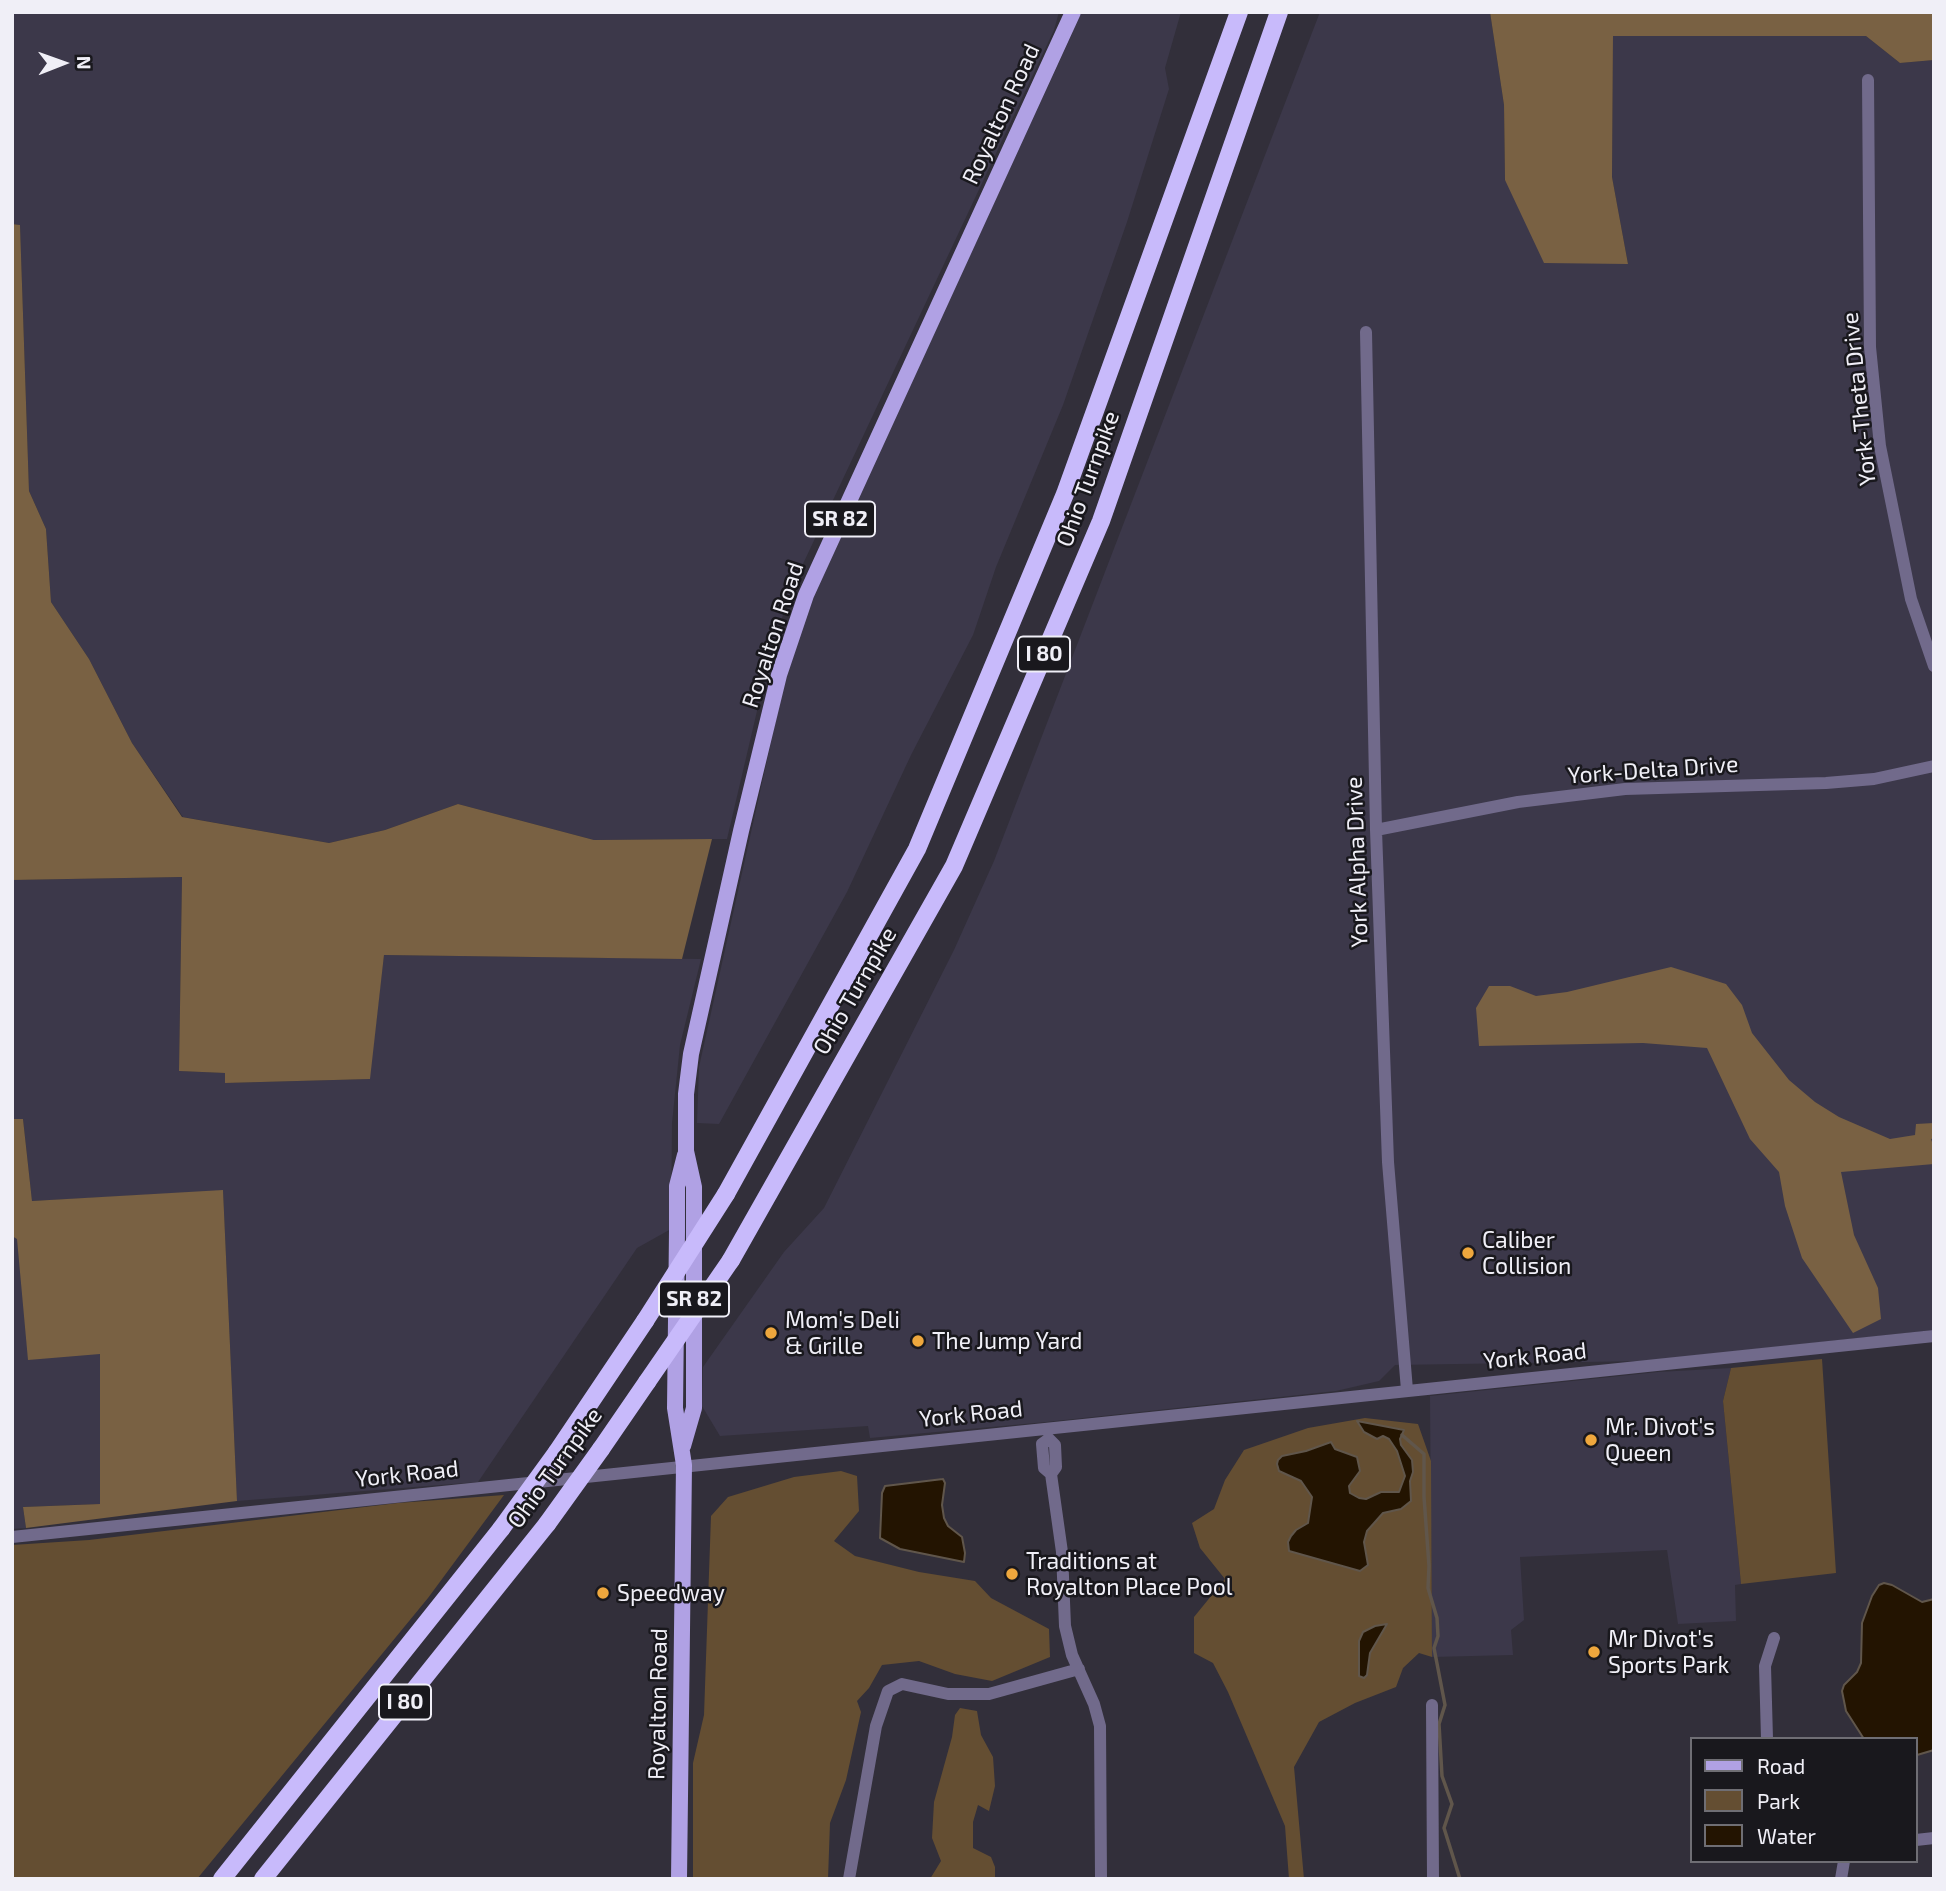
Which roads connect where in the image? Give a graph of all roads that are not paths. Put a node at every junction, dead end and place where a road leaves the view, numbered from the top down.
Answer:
1 (1073, 12) edge
2 (1239, 12) edge
3 (1279, 12) edge
4 (1868, 80) dead end
5 (1366, 332) dead end
6 (1934, 666) edge
7 (1934, 766) edge
8 (1376, 830) junction
9 (1934, 1336) edge
10 (1407, 1390) junction
11 (1048, 1433) junction
12 (684, 1465) junction
13 (12, 1537) edge
14 (1774, 1639) dead end
15 (1079, 1669) junction
16 (1432, 1705) dead end
17 (1767, 1737) edge
18 (222, 1879) edge
19 (262, 1879) edge
20 (679, 1879) edge
21 (849, 1879) edge
22 (1101, 1879) edge
23 (1433, 1879) edge

1 - 12 main road, Royalton Road / SR 82
2 - 18 highway, Ohio Turnpike / I 80, bridge
3 - 19 highway, Ohio Turnpike / I 80, bridge
4 - 6 street, York-Theta Drive
5 - 8 street, York Alpha Drive
7 - 8 street, York-Delta Drive
8 - 10 street, York Alpha Drive
9 - 10 street, York Road
10 - 11 street, York Road
11 - 12 street, York Road
11 - 15 street
12 - 13 street, York Road
12 - 20 main road, Royalton Road / SR 82
14 - 17 street
15 - 21 street
15 - 22 street
16 - 23 street

